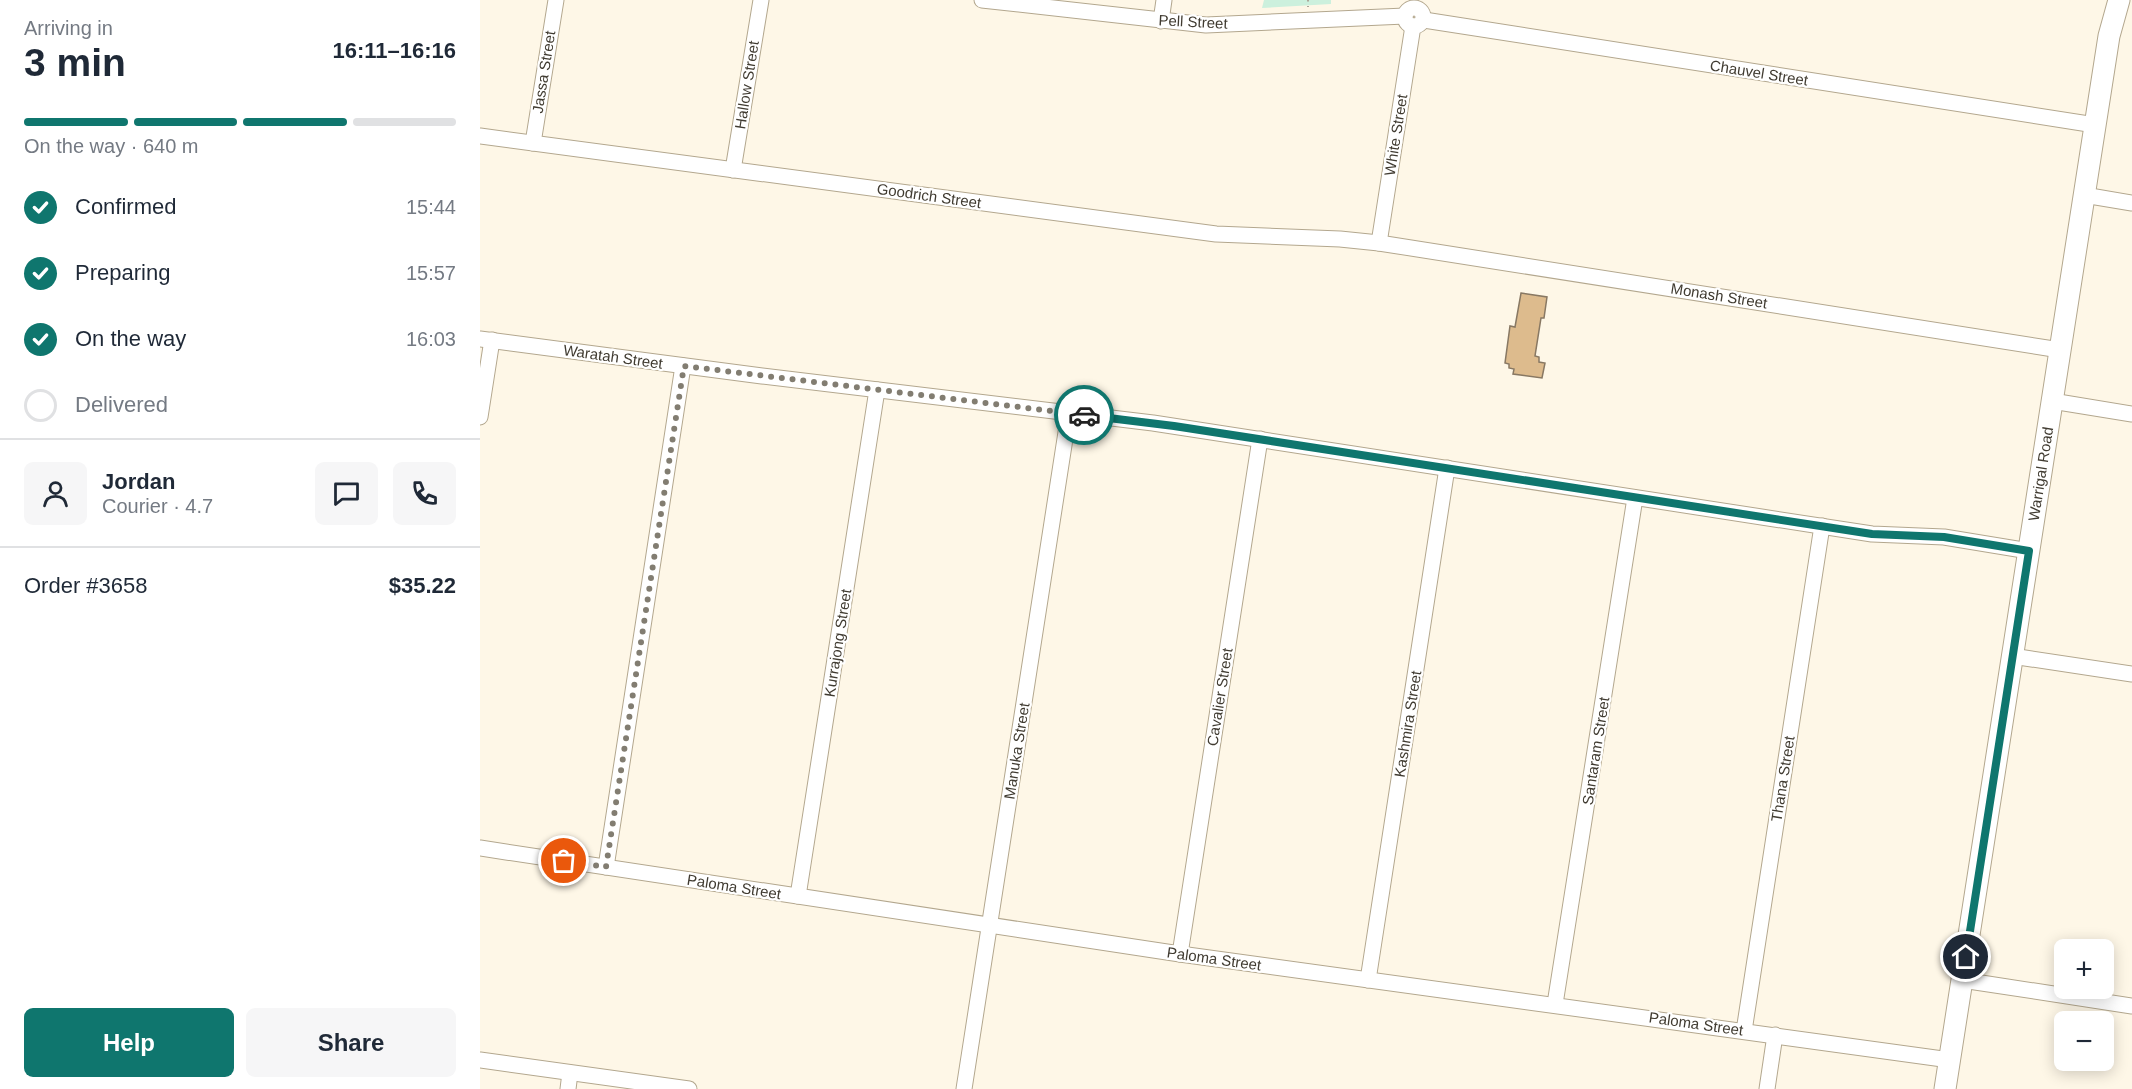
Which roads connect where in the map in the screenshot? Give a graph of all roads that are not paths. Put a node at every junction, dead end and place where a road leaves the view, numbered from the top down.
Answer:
1 (556, 0) edge
2 (761, 0) edge
3 (982, 0) edge
4 (1164, 0) edge
5 (2109, 0) edge
6 (2119, 0) edge
7 (1415, 14) edge
8 (1161, 21) junction
9 (2109, 36) junction
10 (2095, 125) junction
11 (480, 136) edge
12 (533, 143) junction
13 (733, 170) junction
14 (2084, 195) junction
15 (2132, 203) edge
16 (1379, 243) junction
17 (486, 340) edge
18 (2060, 350) junction
19 (684, 366) junction
20 (877, 390) junction
21 (2052, 401) junction
22 (1069, 413) junction
23 (2132, 414) edge
24 (480, 417) edge
25 (1260, 439) junction
26 (1448, 468) junction
27 (1635, 498) junction
28 (1822, 526) junction
29 (2029, 551) junction
30 (2013, 656) junction
31 (2132, 674) edge
32 (480, 848) edge
33 (606, 867) junction
34 (798, 896) junction
35 (990, 926) junction
36 (1180, 954) junction
37 (1368, 980) junction
38 (1962, 980) junction
39 (1556, 1005) junction
40 (2132, 1006) edge
41 (1744, 1031) junction
42 (1775, 1035) junction
43 (480, 1060) edge
44 (1950, 1060) junction
45 (570, 1073) junction
46 (568, 1089) edge
47 (689, 1089) edge
48 (964, 1089) edge
49 (1767, 1089) edge
50 (1945, 1089) edge

1 - 12 street, Jassa Street
2 - 13 street, Hallow Street
3 - 8 street, Pell Street
4 - 8 street
5 - 9 highway, Warrigal Road
6 - 9 highway, Warrigal Road
7 - 8 street, Pell Street
7 - 10 street, Chauvel Street
7 - 16 street, White Street
9 - 10 highway, Warrigal Road
10 - 14 highway, Warrigal Road
11 - 12 street, Goodrich Street
12 - 13 street, Goodrich Street
13 - 16 street, Goodrich Street
14 - 15 street
14 - 18 highway, Warrigal Road
16 - 18 street, Monash Street
17 - 19 street, Waratah Street
17 - 24 street
18 - 21 highway, Warrigal Road
19 - 20 street, Waratah Street
19 - 33 street
20 - 22 street, Waratah Street
20 - 34 street, Kurrajong Street
21 - 23 street
21 - 29 highway, Warrigal Road
22 - 25 street, Waratah Street
22 - 35 street, Manuka Street
25 - 26 street, Waratah Street
25 - 36 street, Cavalier Street
26 - 27 street, Waratah Street
26 - 37 street, Kashmira Street
27 - 28 street, Waratah Street
27 - 39 street, Santaram Street
28 - 29 street, Waratah Street
28 - 41 street, Thana Street
29 - 30 highway, Warrigal Road
30 - 31 street
30 - 38 highway, Warrigal Road
32 - 33 street, Paloma Street
33 - 34 street, Paloma Street
34 - 35 street, Paloma Street
35 - 36 street, Paloma Street
35 - 48 street, Manuka Street
36 - 37 street, Paloma Street
37 - 39 street, Paloma Street
38 - 40 street
38 - 44 highway, Warrigal Road
39 - 41 street, Paloma Street
41 - 42 street, Paloma Street
42 - 44 street, Paloma Street
42 - 49 street
43 - 45 street
44 - 50 highway, Warrigal Road
45 - 46 street
45 - 47 street

